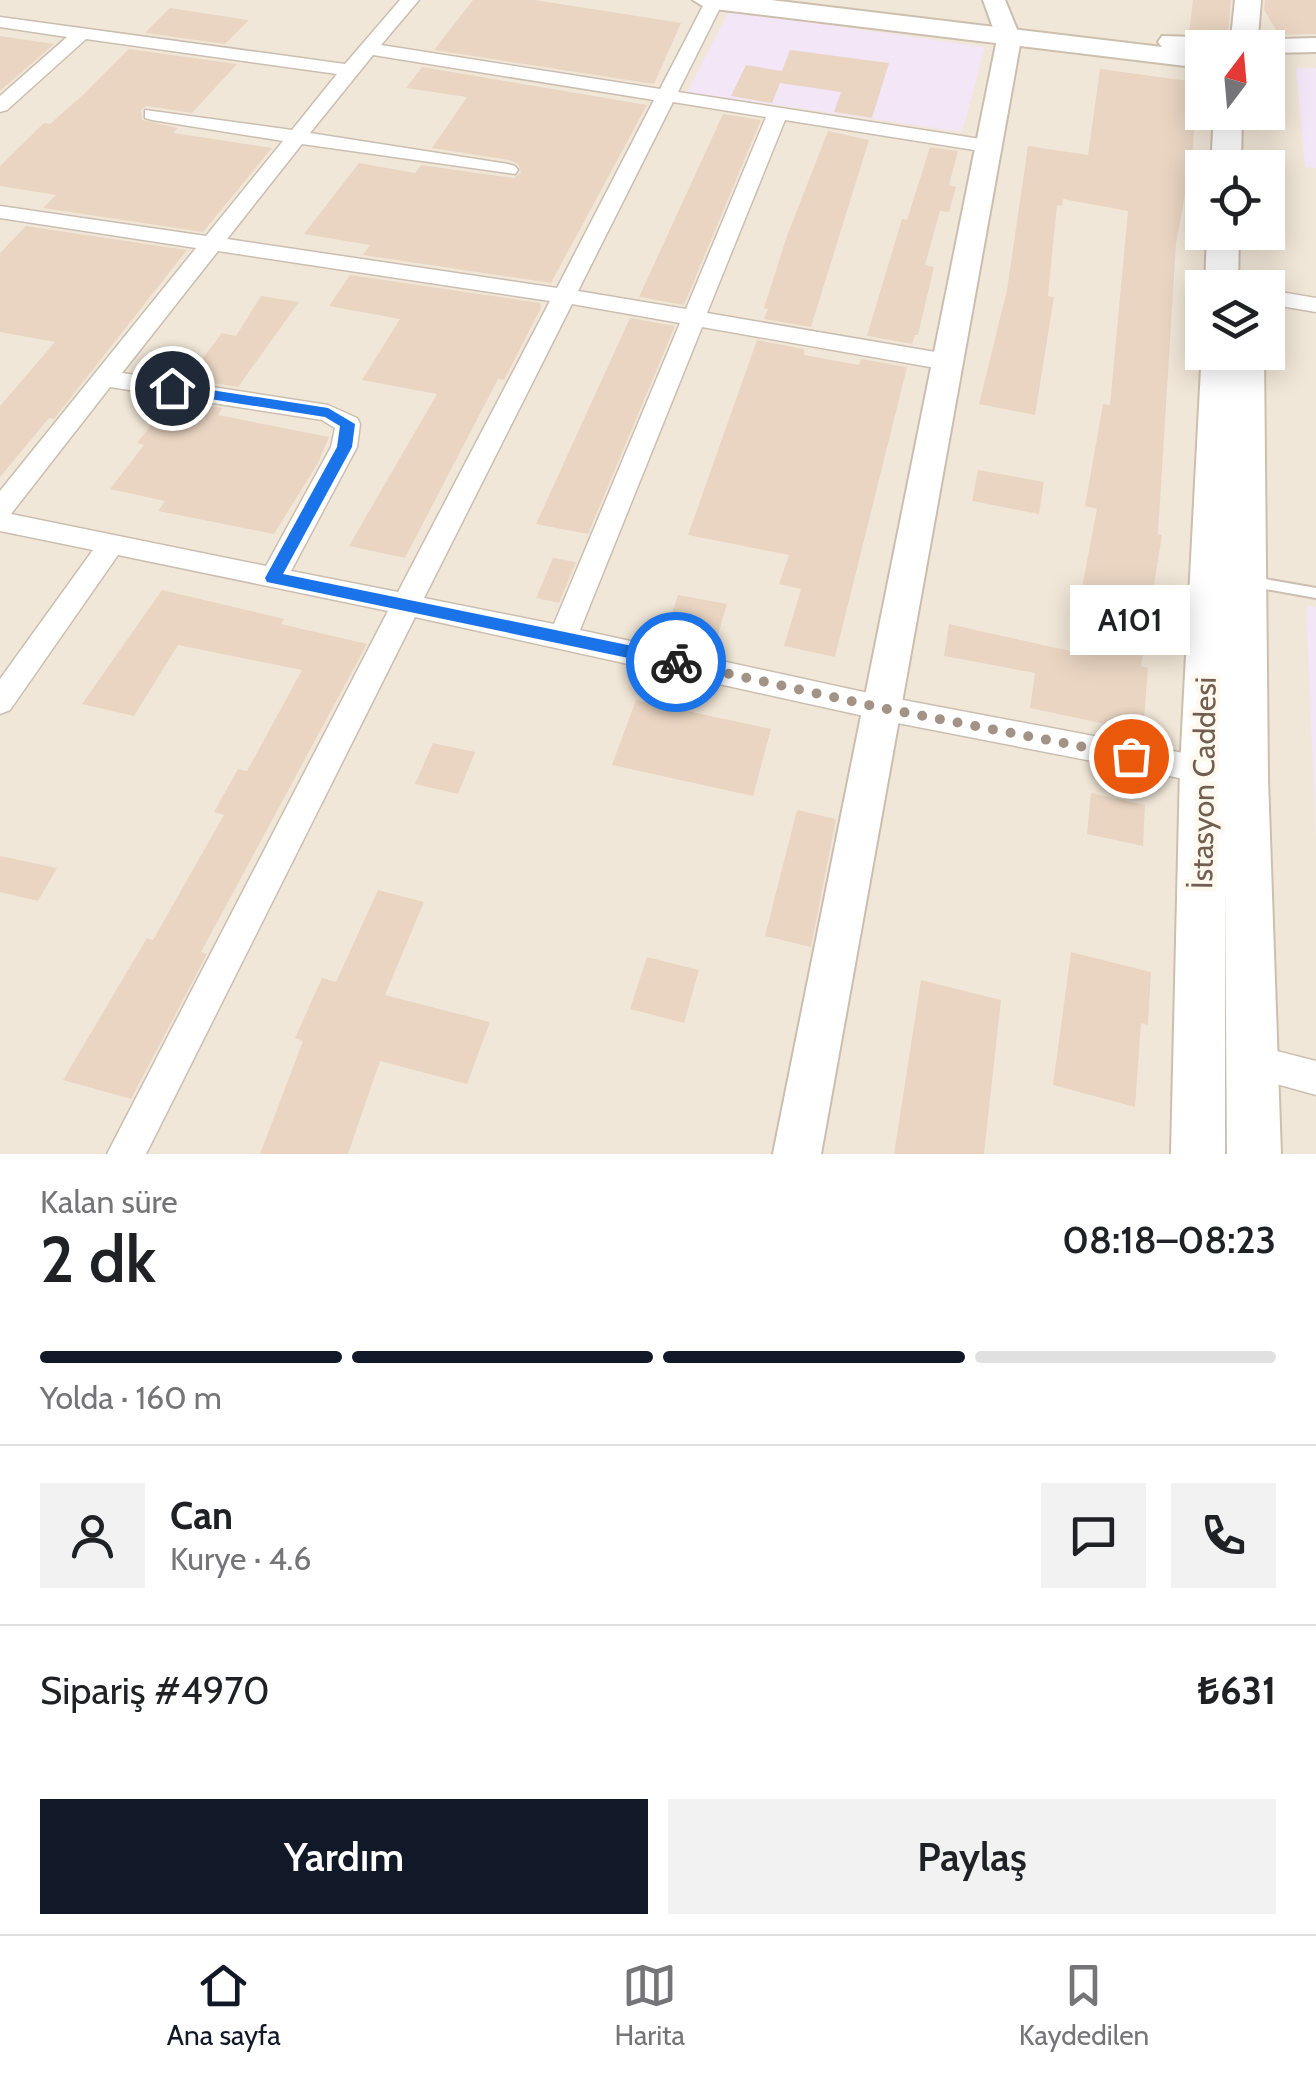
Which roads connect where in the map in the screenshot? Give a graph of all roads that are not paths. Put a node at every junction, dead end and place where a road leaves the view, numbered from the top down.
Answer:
1 (410, 0) edge
2 (706, 0) edge
3 (822, 0) edge
4 (1248, 0) edge
5 (714, 1) edge
6 (1003, 21) edge
7 (0, 22) edge
8 (1245, 30) edge
9 (82, 33) junction
10 (1185, 41) edge
11 (1316, 45) edge
12 (1285, 46) edge
13 (370, 49) junction
14 (1185, 57) edge
15 (1316, 60) edge
16 (1285, 61) edge
17 (350, 70) junction
18 (663, 96) junction
19 (0, 106) edge
20 (152, 114) dead end
21 (776, 116) junction
22 (297, 136) junction
23 (987, 146) junction
24 (508, 170) dead end
25 (0, 212) edge
26 (212, 243) junction
27 (566, 296) junction
28 (1285, 300) edge
29 (1316, 305) edge
30 (690, 319) junction
31 (947, 362) junction
32 (1217, 370) edge
33 (1246, 370) edge
34 (104, 378) junction
35 (0, 509) edge
36 (0, 521) edge
37 (112, 543) junction
38 (273, 578) junction
39 (1246, 580) junction
40 (1316, 593) edge
41 (405, 605) junction
42 (563, 636) junction
43 (0, 702) edge
44 (882, 708) junction
45 (1202, 770) junction
46 (1246, 778) junction
47 (1253, 1062) junction
48 (1316, 1078) edge
49 (126, 1154) edge
50 (797, 1154) edge
51 (1198, 1154) edge
52 (1254, 1154) edge

1 - 13 street
2 - 5 main road
3 - 6 main road
4 - 8 main road
5 - 6 main road
5 - 18 street
6 - 10 main road
6 - 14 main road
6 - 23 street
7 - 9 street
9 - 17 street
9 - 19 street
11 - 12 street
13 - 17 street
13 - 18 street
15 - 16 street
17 - 22 street
18 - 21 street
18 - 27 street
20 - 22 street
21 - 23 street
21 - 30 street
22 - 24 street
22 - 26 street
23 - 31 street
25 - 26 street
26 - 27 street
26 - 34 street
27 - 30 street
27 - 41 street
28 - 29 street
30 - 31 street
30 - 42 street
31 - 44 street
32 - 45 main road, İstasyon Caddesi
33 - 39 main road
34 - 35 street
34 - 38 street
36 - 37 street
37 - 38 street
37 - 43 street
38 - 41 street
39 - 40 lane
39 - 46 main road
41 - 42 street
41 - 49 street
42 - 44 street
44 - 45 street
44 - 50 street
45 - 46 street
45 - 51 main road, İstasyon Caddesi
46 - 47 main road
47 - 48 street
47 - 52 main road

